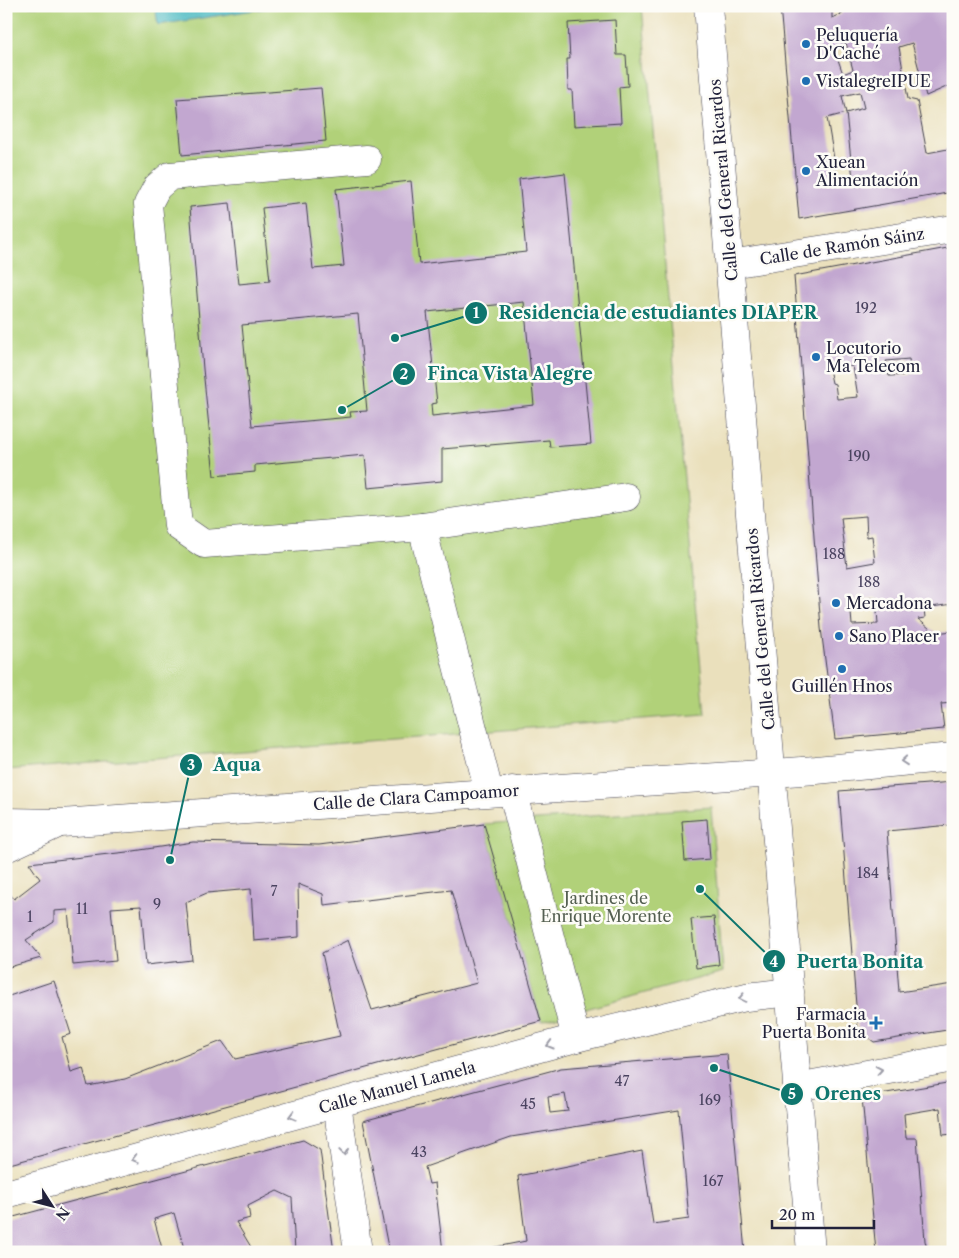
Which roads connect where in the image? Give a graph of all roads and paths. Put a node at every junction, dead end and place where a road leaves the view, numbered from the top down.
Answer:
1 (708, 6) edge
2 (367, 159) dead end
3 (953, 229) edge
4 (730, 264) junction
5 (626, 497) dead end
6 (422, 527) junction
7 (953, 757) edge
8 (772, 773) junction
9 (501, 791) junction
10 (6, 822) edge
11 (61, 823) junction
12 (6, 848) edge
13 (790, 992) junction
14 (576, 1038) junction
15 (953, 1058) edge
16 (797, 1086) junction
17 (337, 1104) junction
18 (6, 1194) edge
19 (358, 1252) edge
20 (810, 1252) edge

1 - 4 street, Calle del General Ricardos
2 - 6 street
3 - 4 street, Calle de Ramón Sáinz
4 - 8 street, Calle del General Ricardos
5 - 6 street
6 - 9 street
7 -> 8 street, Calle de Clara Campoamor
8 - 9 street, Calle de Clara Campoamor
8 - 13 street, Calle del General Ricardos
9 - 11 street, Calle de Clara Campoamor
9 - 14 street
10 - 11 street, Calle de Clara Campoamor
11 - 12 street, Calle de Clara Campoamor
13 -> 14 street, Calle Manuel Lamela
13 - 16 street, Calle del General Ricardos
14 -> 17 street, Calle Manuel Lamela
16 -> 15 street
16 - 20 street, Calle del General Ricardos
17 -> 18 street, Calle Manuel Lamela
17 -> 19 street

